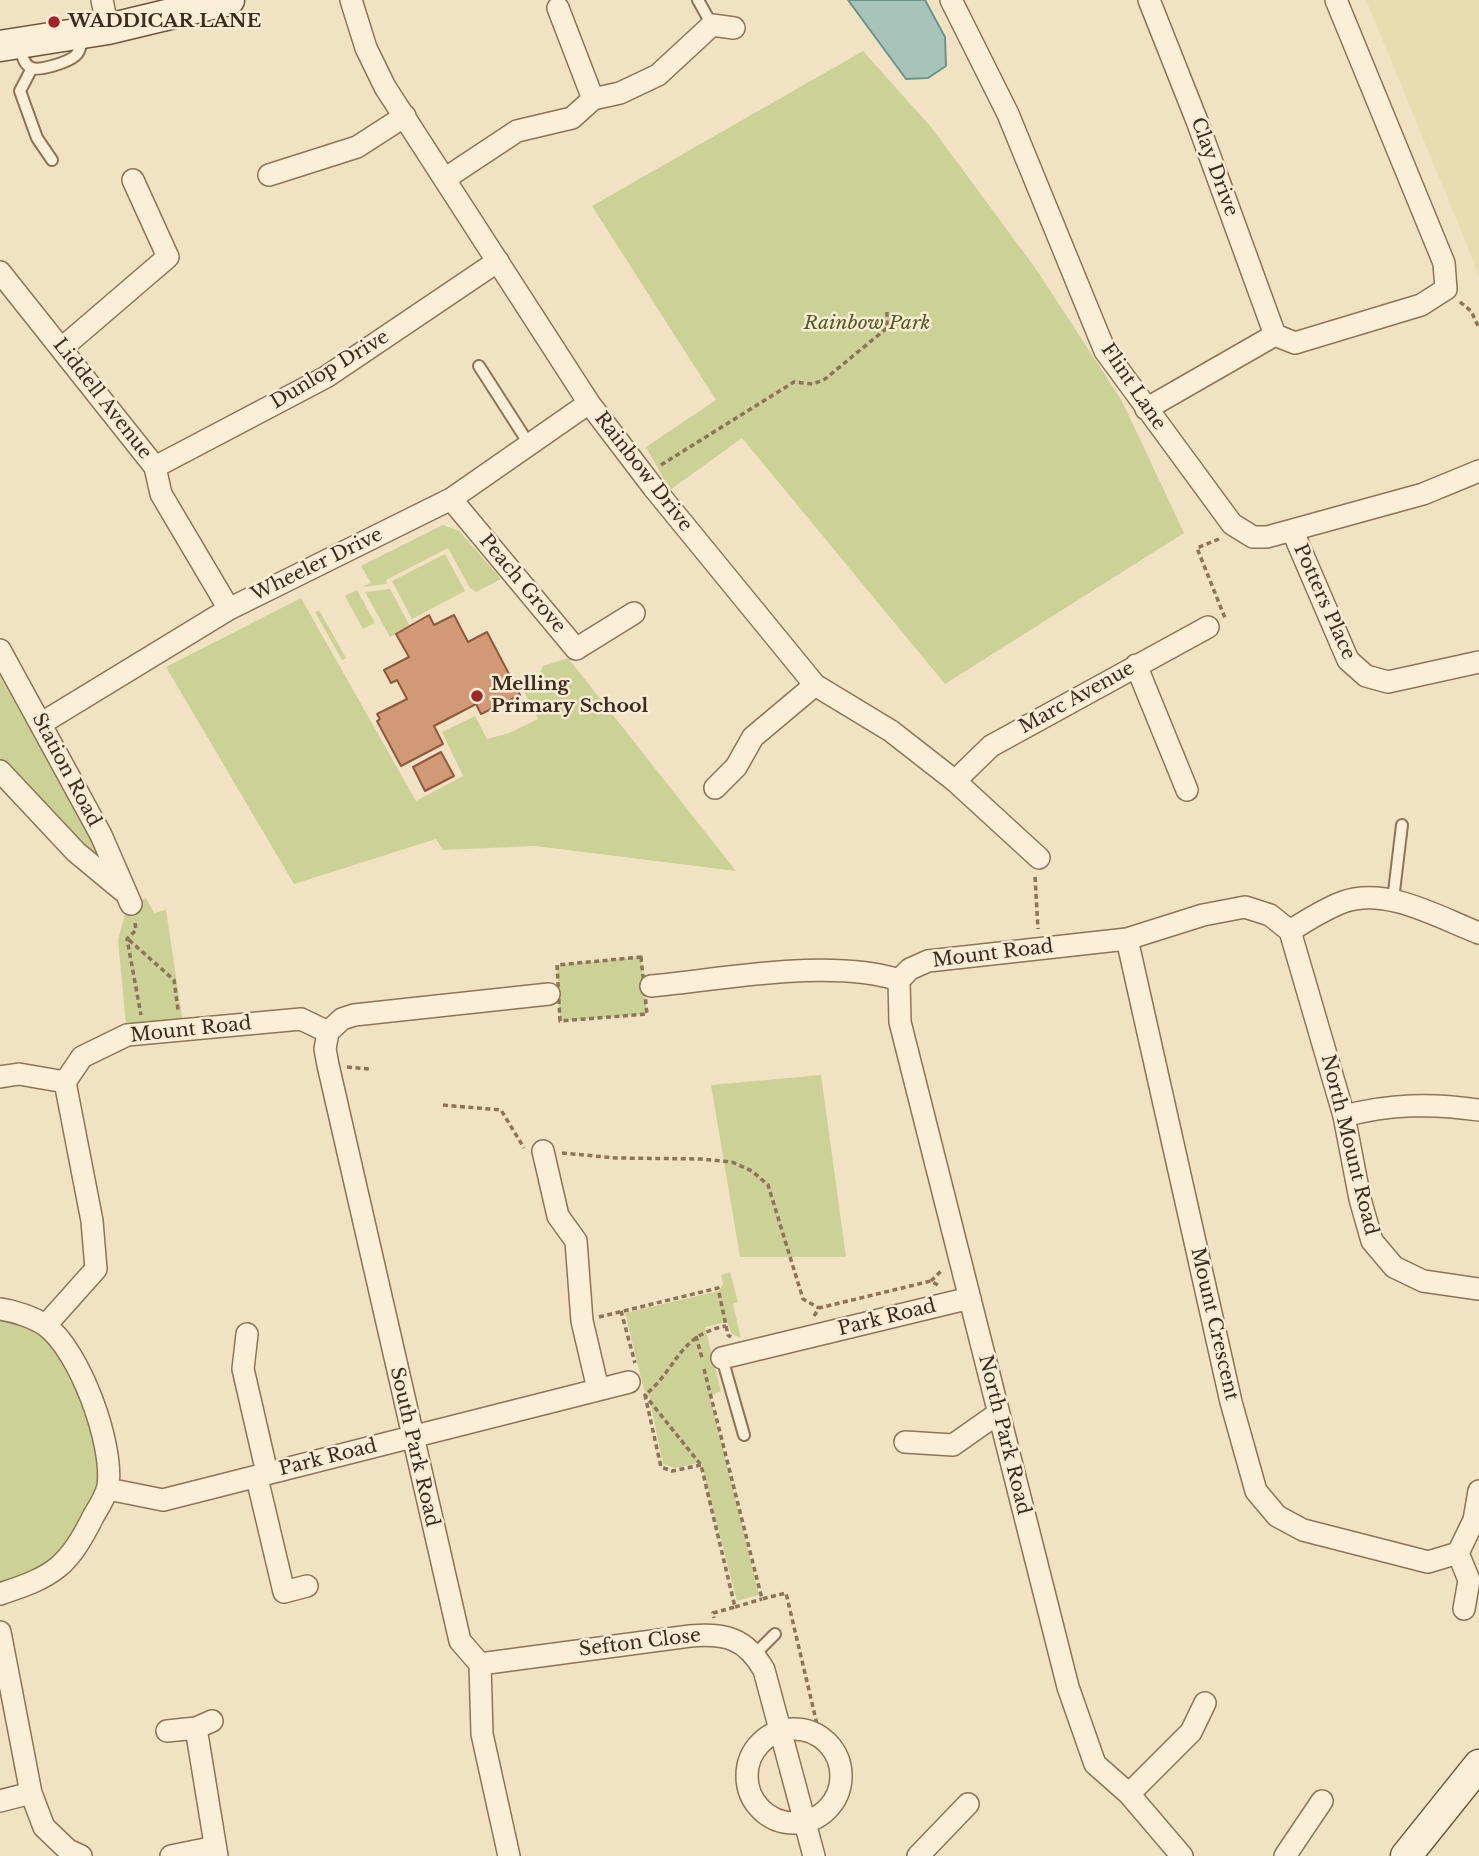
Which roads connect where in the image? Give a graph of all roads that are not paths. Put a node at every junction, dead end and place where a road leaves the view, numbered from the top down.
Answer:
1 (102, 0) edge
2 (229, 0) edge
3 (351, 0) edge
4 (698, 0) edge
5 (951, 0) edge
6 (1149, 0) edge
7 (1336, 0) edge
8 (558, 8) dead end
9 (712, 25) junction
10 (734, 28) dead end
11 (95, 31) junction
12 (17, 52) edge
13 (593, 99) junction
14 (405, 116) junction
15 (52, 160) dead end
16 (269, 175) dead end
17 (446, 178) junction
18 (133, 180) dead end
19 (498, 261) junction
20 (0, 272) edge
21 (1275, 335) junction
22 (62, 348) junction
23 (479, 366) dead end
24 (589, 403) junction
25 (1146, 409) junction
26 (529, 443) junction
27 (155, 467) junction
28 (1479, 471) edge
29 (451, 499) junction
30 (1293, 532) junction
31 (229, 609) junction
32 (634, 612) dead end
33 (1208, 627) road end
34 (0, 650) edge
35 (1479, 662) edge
36 (1136, 665) junction
37 (815, 685) junction
38 (42, 723) junction
39 (0, 771) edge
40 (955, 781) junction
41 (716, 788) dead end
42 (1187, 790) dead end
43 (1402, 825) dead end
44 (101, 835) junction
45 (76, 852) junction
46 (1036, 856) road end
47 (1393, 900) junction
48 (1290, 931) junction
49 (1479, 933) edge
50 (1127, 939) junction
51 (900, 980) junction
52 (651, 986) dead end
53 (549, 994) dead end
54 (328, 1032) junction
55 (0, 1077) edge
56 (65, 1082) junction
57 (1479, 1110) edge
58 (1344, 1116) junction
59 (543, 1151) road end
60 (1479, 1289) edge
61 (970, 1298) junction
62 (0, 1309) edge
63 (46, 1325) junction
64 (247, 1334) dead end
65 (723, 1358) joint
66 (638, 1384) road end
67 (598, 1389) junction
68 (997, 1414) junction
69 (744, 1435) dead end
70 (411, 1437) junction
71 (905, 1442) dead end
72 (262, 1475) junction
73 (108, 1489) junction
74 (1479, 1491) edge
75 (1458, 1553) junction
76 (307, 1586) dead end
77 (0, 1594) edge
78 (1464, 1609) dead end
79 (0, 1632) edge
80 (775, 1634) dead end
81 (755, 1654) junction
82 (480, 1664) junction
83 (1205, 1703) dead end
84 (167, 1731) dead end
85 (780, 1731) junction
86 (1479, 1765) edge
87 (30, 1793) junction
88 (1129, 1794) junction
89 (0, 1801) edge
90 (1322, 1801) dead end
91 (968, 1804) dead end
92 (805, 1821) junction
93 (216, 1852) edge
94 (81, 1856) edge
95 (171, 1856) edge
96 (509, 1856) edge
97 (814, 1856) edge
98 (918, 1856) edge
99 (1182, 1856) edge
100 (1285, 1856) edge
101 (1406, 1856) edge

1 - 11 street
2 - 11 street
3 - 14 street, Rainbow Drive
4 - 9 lane
5 - 25 street, Flint Lane
6 - 21 street, Clay Drive
7 - 21 street
8 - 13 street
9 - 10 street
9 - 13 street
11 - 12 street
12 - 15 lane
13 - 17 street
14 - 16 street
14 - 17 street, Rainbow Drive
17 - 19 street, Rainbow Drive
18 - 22 street
19 - 24 street, Rainbow Drive
19 - 27 street, Dunlop Drive
20 - 22 street, Liddell Avenue
21 - 25 street
22 - 27 street, Liddell Avenue
23 - 26 lane
24 - 26 street, Wheeler Drive
24 - 37 street, Rainbow Drive
25 - 30 street, Flint Lane
26 - 29 street, Wheeler Drive
27 - 31 street, Liddell Avenue
28 - 30 street
29 - 31 street, Wheeler Drive
29 - 32 street, Peach Grove
30 - 35 street, Potters Place
31 - 38 street, Wheeler Drive
33 - 36 street, Marc Avenue
34 - 38 street, Station Road
36 - 40 street, Marc Avenue
36 - 42 street
37 - 40 street, Rainbow Drive
37 - 41 street
38 - 44 street, Station Road
39 - 45 street, Station Road
40 - 46 street, Rainbow Drive
43 - 47 lane
44 - 45 street
44 - 45 street, Station Road
47 - 48 street
47 - 49 street
48 - 50 street, Mount Road
48 - 58 street, North Mount Road
50 - 51 street, Mount Road
50 - 75 street, Mount Crescent
51 - 52 street
51 - 61 street, North Park Road
53 - 54 street
54 - 56 street, Mount Road
54 - 70 street, South Park Road
55 - 56 street
56 - 63 street
57 - 58 street
58 - 60 street, North Mount Road
59 - 67 street
61 - 65 street, Park Road
61 - 68 street, North Park Road
62 - 63 street
63 - 73 street
64 - 72 street
65 - 69 lane
66 - 67 street, Park Road
67 - 70 street, Park Road
68 - 71 street
68 - 88 street, North Park Road
70 - 72 street, Park Road
70 - 82 street, South Park Road
72 - 73 street, Park Road
72 - 76 street
73 - 77 street
74 - 75 street
75 - 78 street
79 - 87 street
80 - 81 lane
81 - 82 street, Sefton Close
81 - 85 street
82 - 96 street
83 - 88 street
84 - 93 street
85 - 92 street
85 - 92 street
85 - 92 street
86 - 101 street
87 - 89 street
87 - 94 street
88 - 99 street, North Park Road
90 - 100 street
91 - 98 street
92 - 97 street
93 - 95 street

